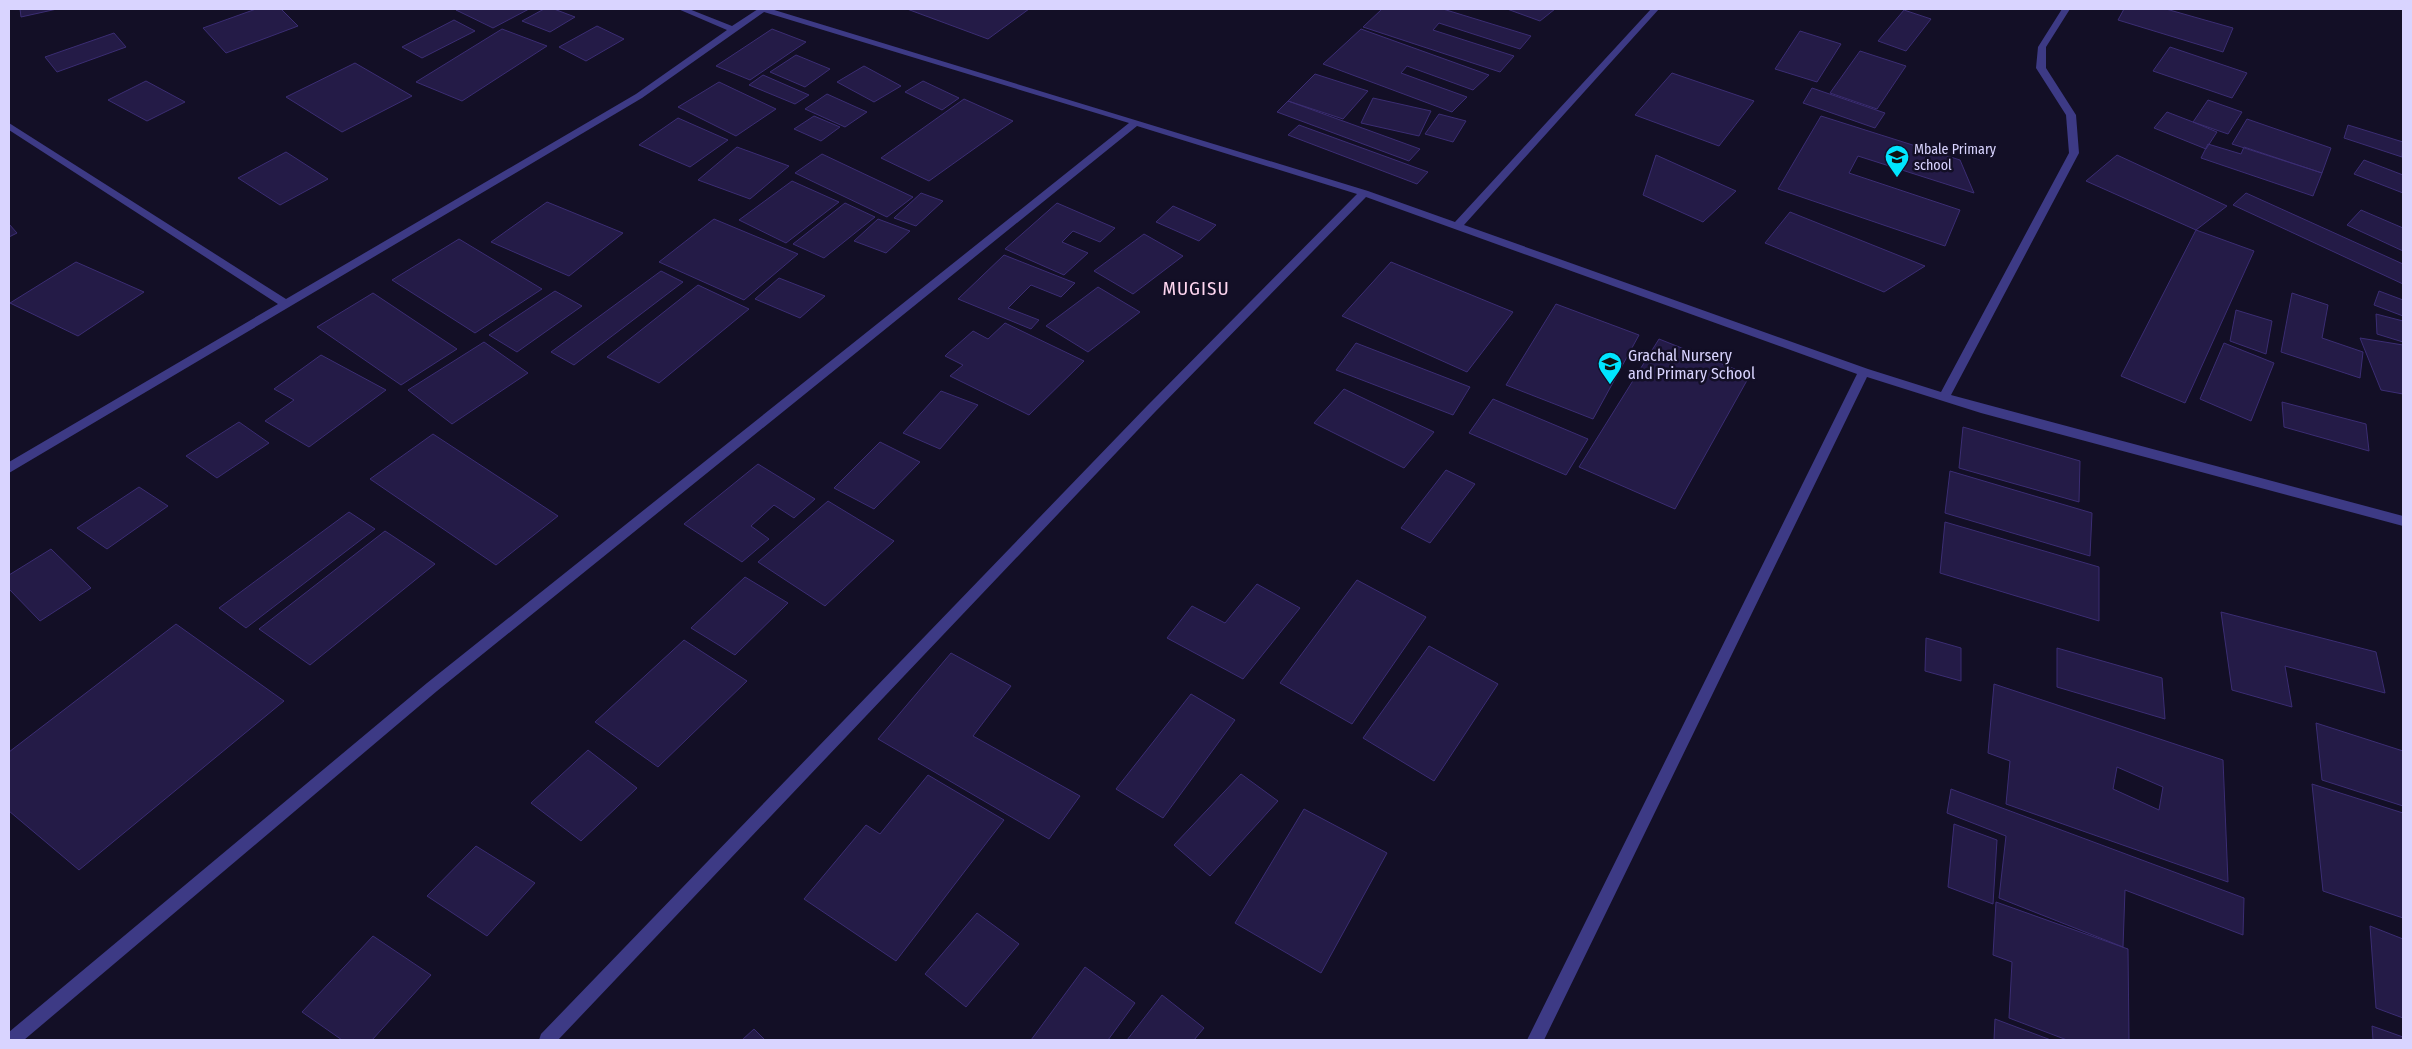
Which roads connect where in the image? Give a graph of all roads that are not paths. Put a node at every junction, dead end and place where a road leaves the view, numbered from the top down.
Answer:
1 (682, 9) edge
2 (763, 9) edge
3 (1655, 9) edge
4 (2066, 9) edge
5 (733, 29) junction
6 (1136, 122) junction
7 (9, 126) edge
8 (1364, 193) junction
9 (1457, 226) junction
10 (287, 304) junction
11 (1864, 372) junction
12 (1945, 395) junction
13 (9, 468) edge
14 (2403, 521) edge
15 (12, 1040) edge
16 (547, 1040) edge
17 (1534, 1040) edge

1 - 5 street
2 - 5 street
2 - 6 street
3 - 9 street
4 - 12 street
5 - 10 street
6 - 8 street
6 - 15 street
7 - 10 street
8 - 9 street
8 - 16 street
9 - 11 street
10 - 13 street
11 - 12 street
11 - 17 street
12 - 14 street

